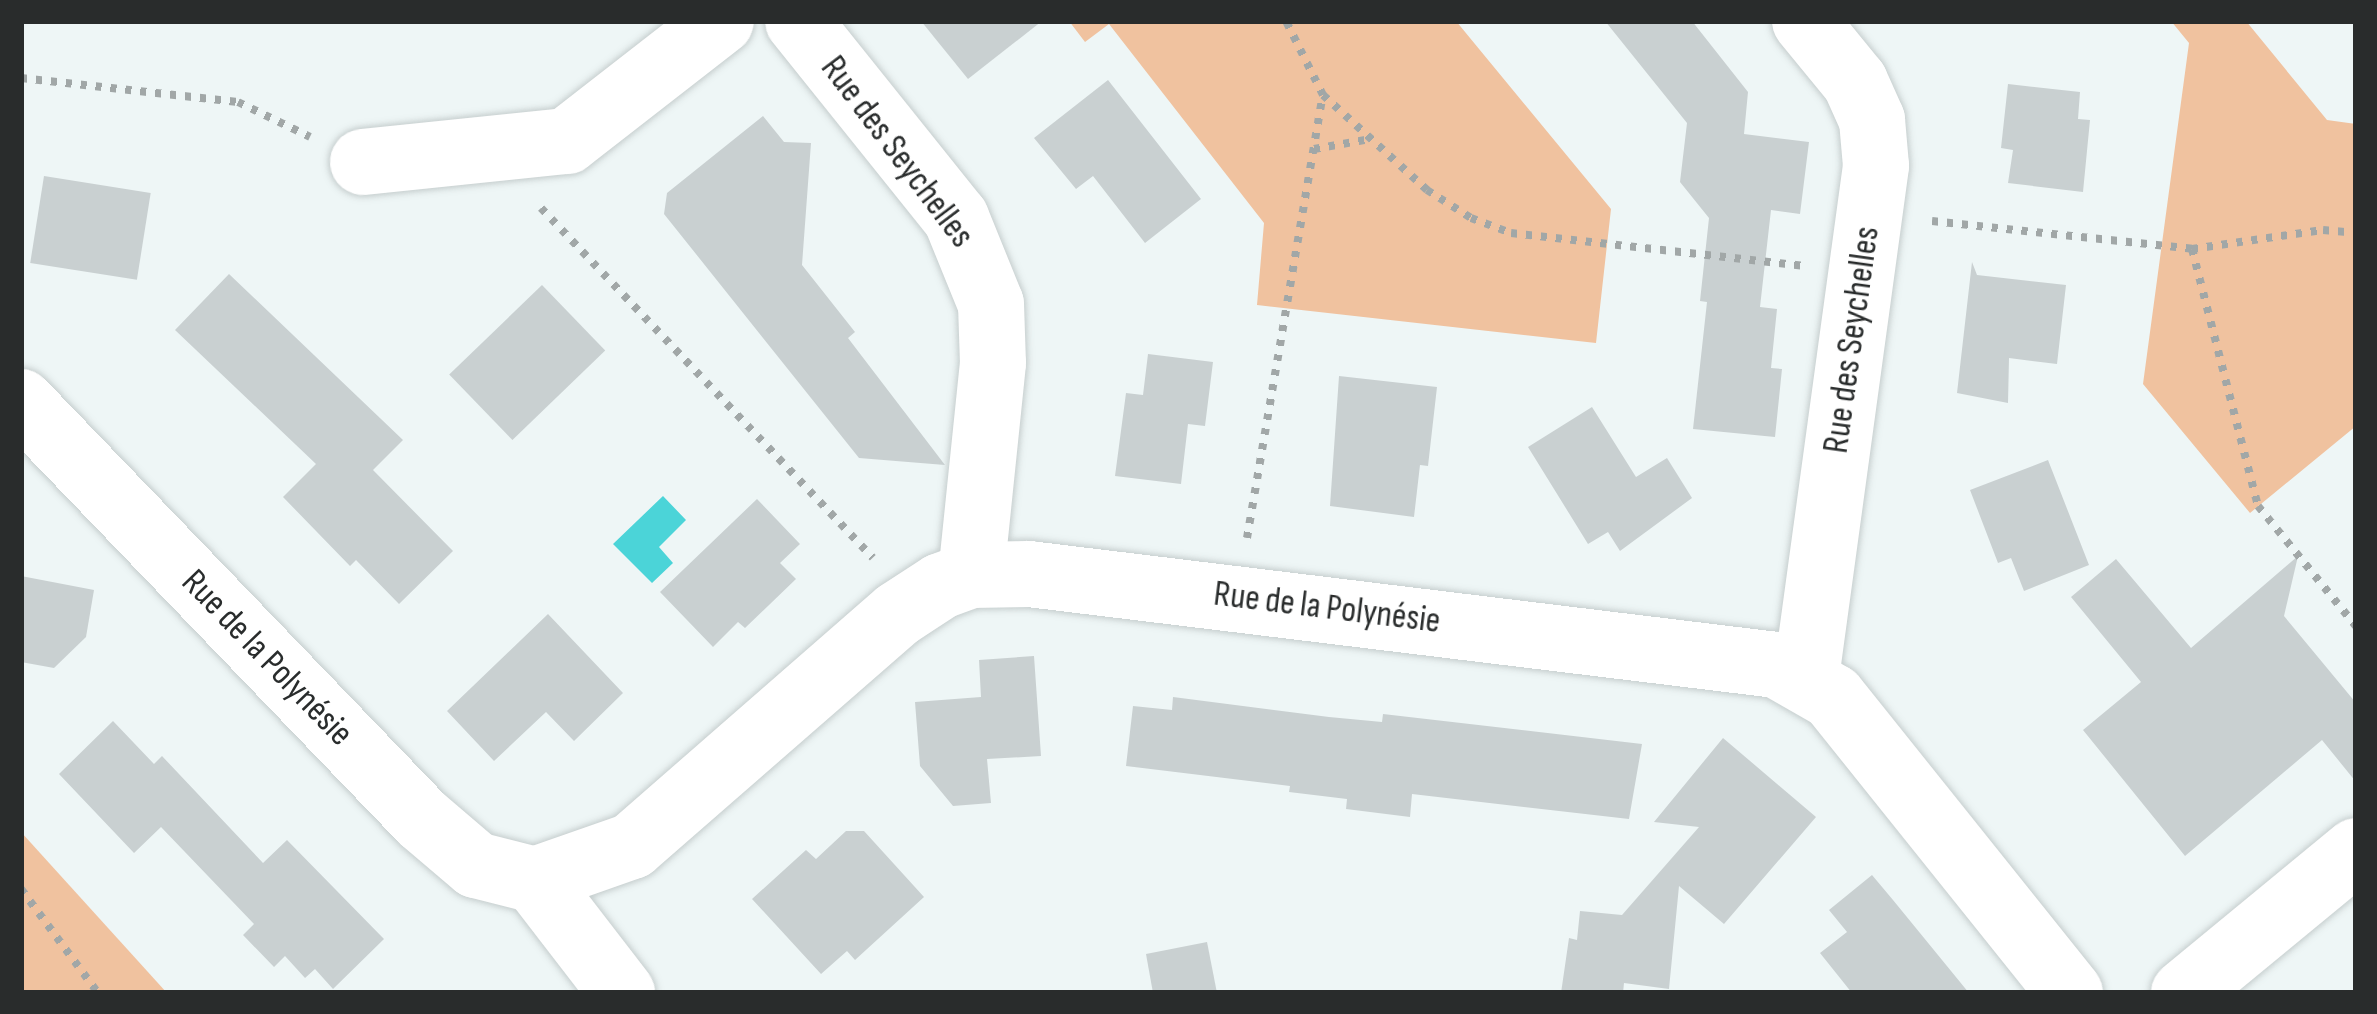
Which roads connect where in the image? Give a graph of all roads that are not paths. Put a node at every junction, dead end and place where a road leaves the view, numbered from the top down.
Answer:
1 (721, 21) edge
2 (798, 21) edge
3 (1805, 21) edge
4 (363, 162) road end
5 (21, 402) edge
6 (943, 588) junction
7 (1806, 678) junction
8 (2356, 851) edge
9 (535, 880) junction
10 (622, 993) edge
11 (2070, 993) edge
12 (2184, 993) edge

1 - 4 street
2 - 6 street, Rue des Seychelles
3 - 7 street, Rue des Seychelles
5 - 9 street, Rue de la Polynésie
6 - 7 street, Rue de la Polynésie
6 - 9 street
7 - 11 street, Rue de la Polynésie
8 - 12 street
9 - 10 street

